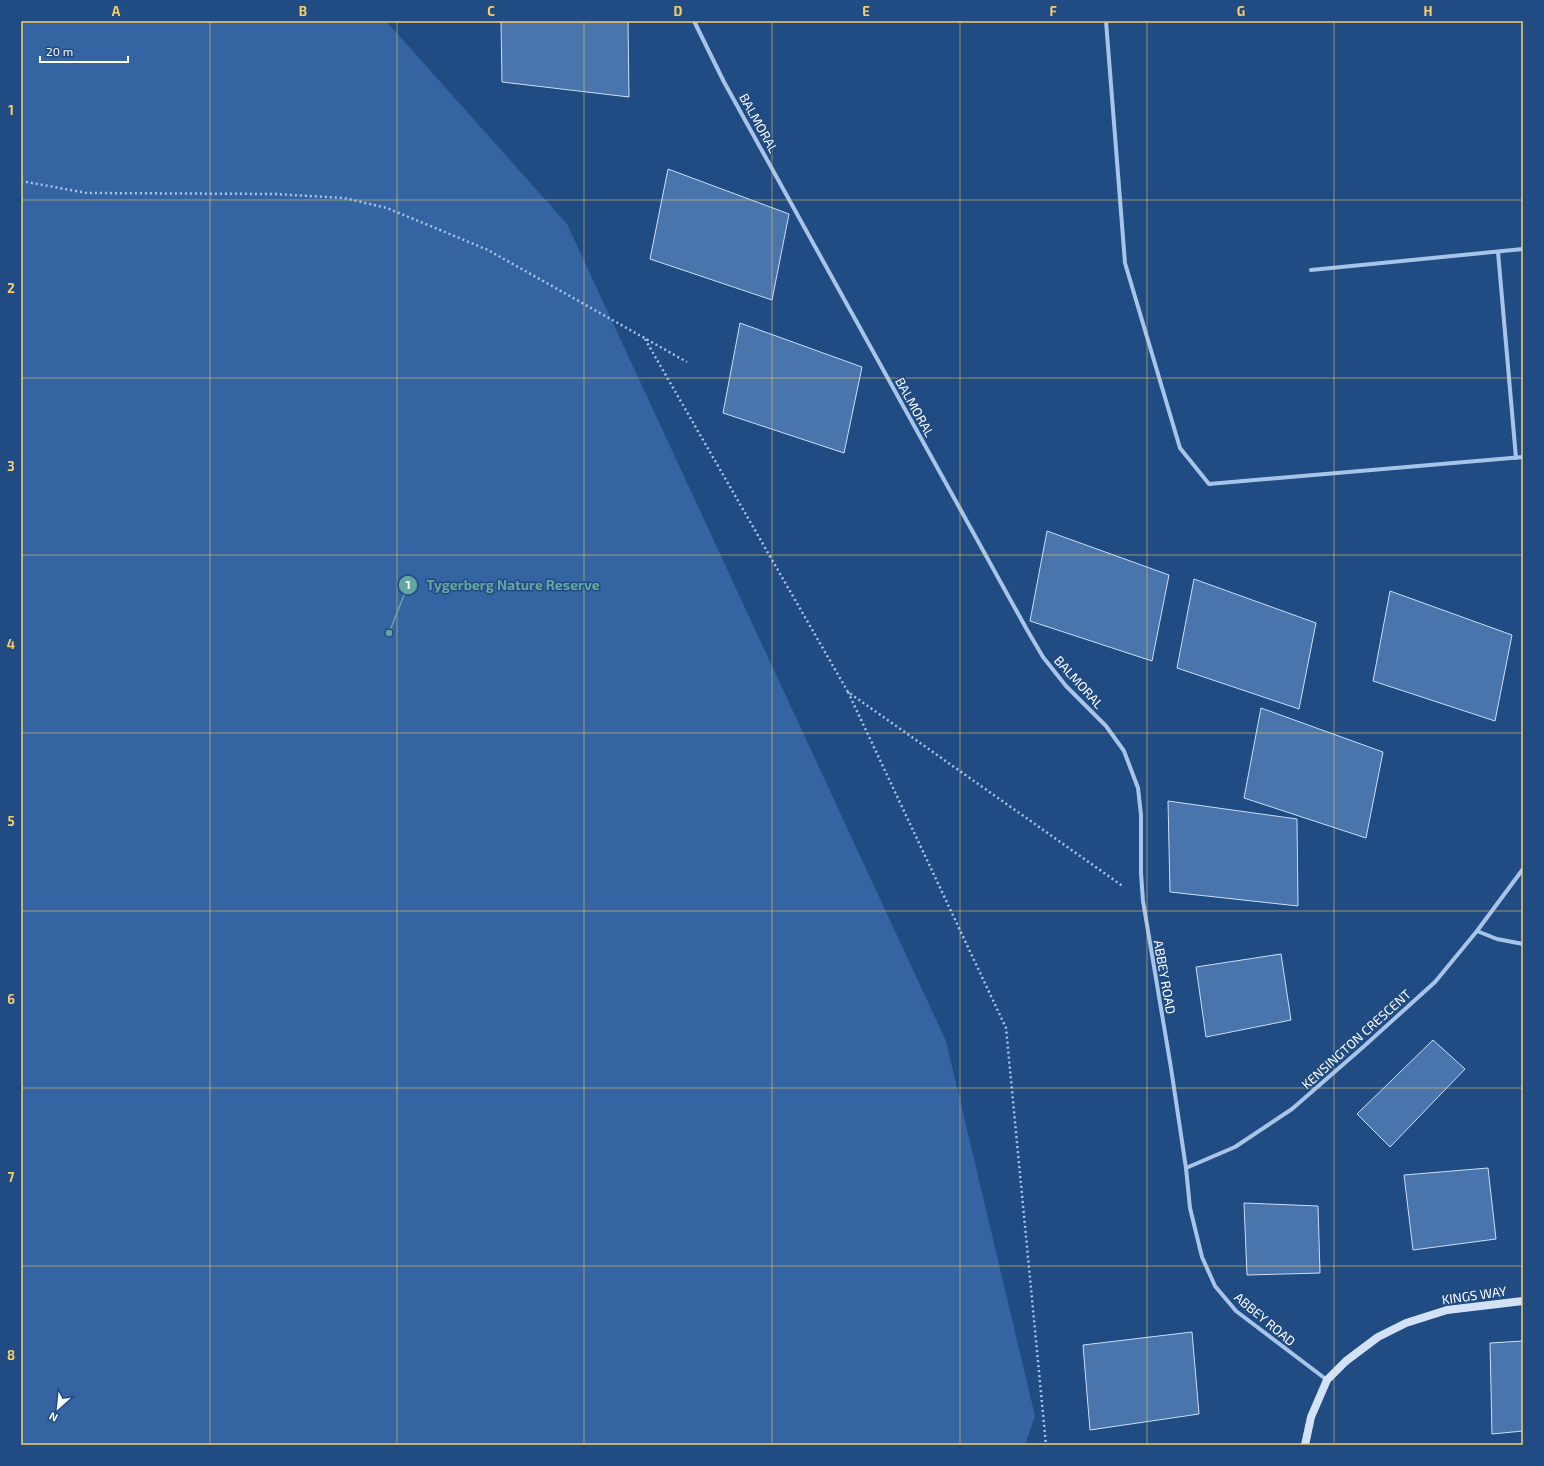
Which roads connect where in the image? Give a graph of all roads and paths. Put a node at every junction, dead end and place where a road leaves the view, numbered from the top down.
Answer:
1 (694, 21) edge
2 (1106, 21) edge
3 (21, 181) edge
4 (1523, 249) edge
5 (1498, 252) junction
6 (1311, 270) dead end
7 (645, 339) junction
8 (687, 362) dead end
9 (1523, 457) edge
10 (1516, 458) junction
11 (848, 692) junction
12 (1138, 788) joint
13 (1523, 869) edge
14 (1143, 901) junction
15 (1478, 931) junction
16 (1523, 944) edge
17 (1186, 1168) junction
18 (1523, 1301) edge
19 (1327, 1380) junction
20 (1046, 1445) edge
21 (1305, 1445) edge

1 - 12 street, BALMORAL
2 - 10 street
3 - 7 path
4 - 5 street
5 - 6 street
5 - 10 street
7 - 8 path
7 - 11 path
9 - 10 street
11 - 14 path
11 - 20 path
12 - 14 street, ABBEY ROAD
13 - 15 street, KENSINGTON CRESCENT
14 - 17 street, ABBEY ROAD
15 - 16 street
15 - 17 street, KENSINGTON CRESCENT
17 - 19 street, ABBEY ROAD
18 - 19 street, KINGS WAY
19 - 21 street, KINGS WAY

